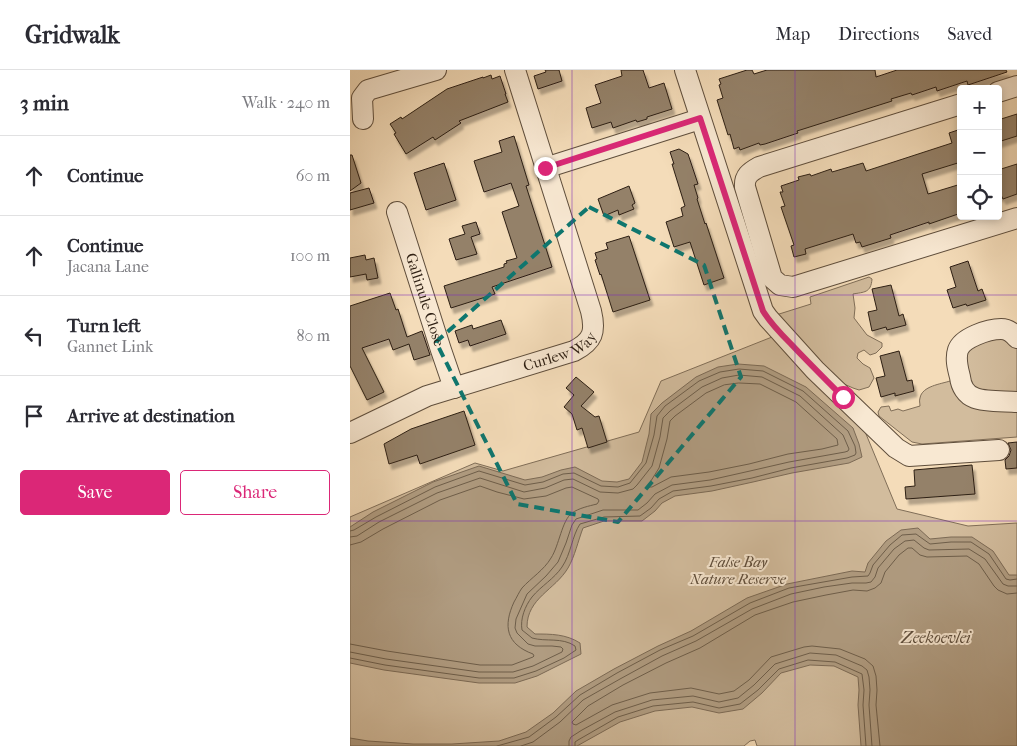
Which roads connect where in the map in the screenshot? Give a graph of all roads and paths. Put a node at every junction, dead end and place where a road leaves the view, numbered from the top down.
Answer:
1 (436, 70) edge
2 (515, 70) edge
3 (684, 70) edge
4 (1017, 86) edge
5 (1002, 91) edge
6 (957, 105) edge
7 (700, 118) junction
8 (363, 119) dead end
9 (545, 168) junction
10 (397, 212) dead end
11 (1017, 218) edge
12 (1017, 338) edge
13 (454, 388) junction
14 (1017, 402) edge
15 (350, 433) edge
16 (999, 450) dead end

1 - 8 street
2 - 9 street, Curlew Way
3 - 7 street
4 - 5 street
6 - 11 street
7 - 9 street
7 - 16 street
9 - 13 street, Curlew Way
10 - 13 street, Gallinule Close
12 - 14 street
13 - 15 street, Curlew Way

